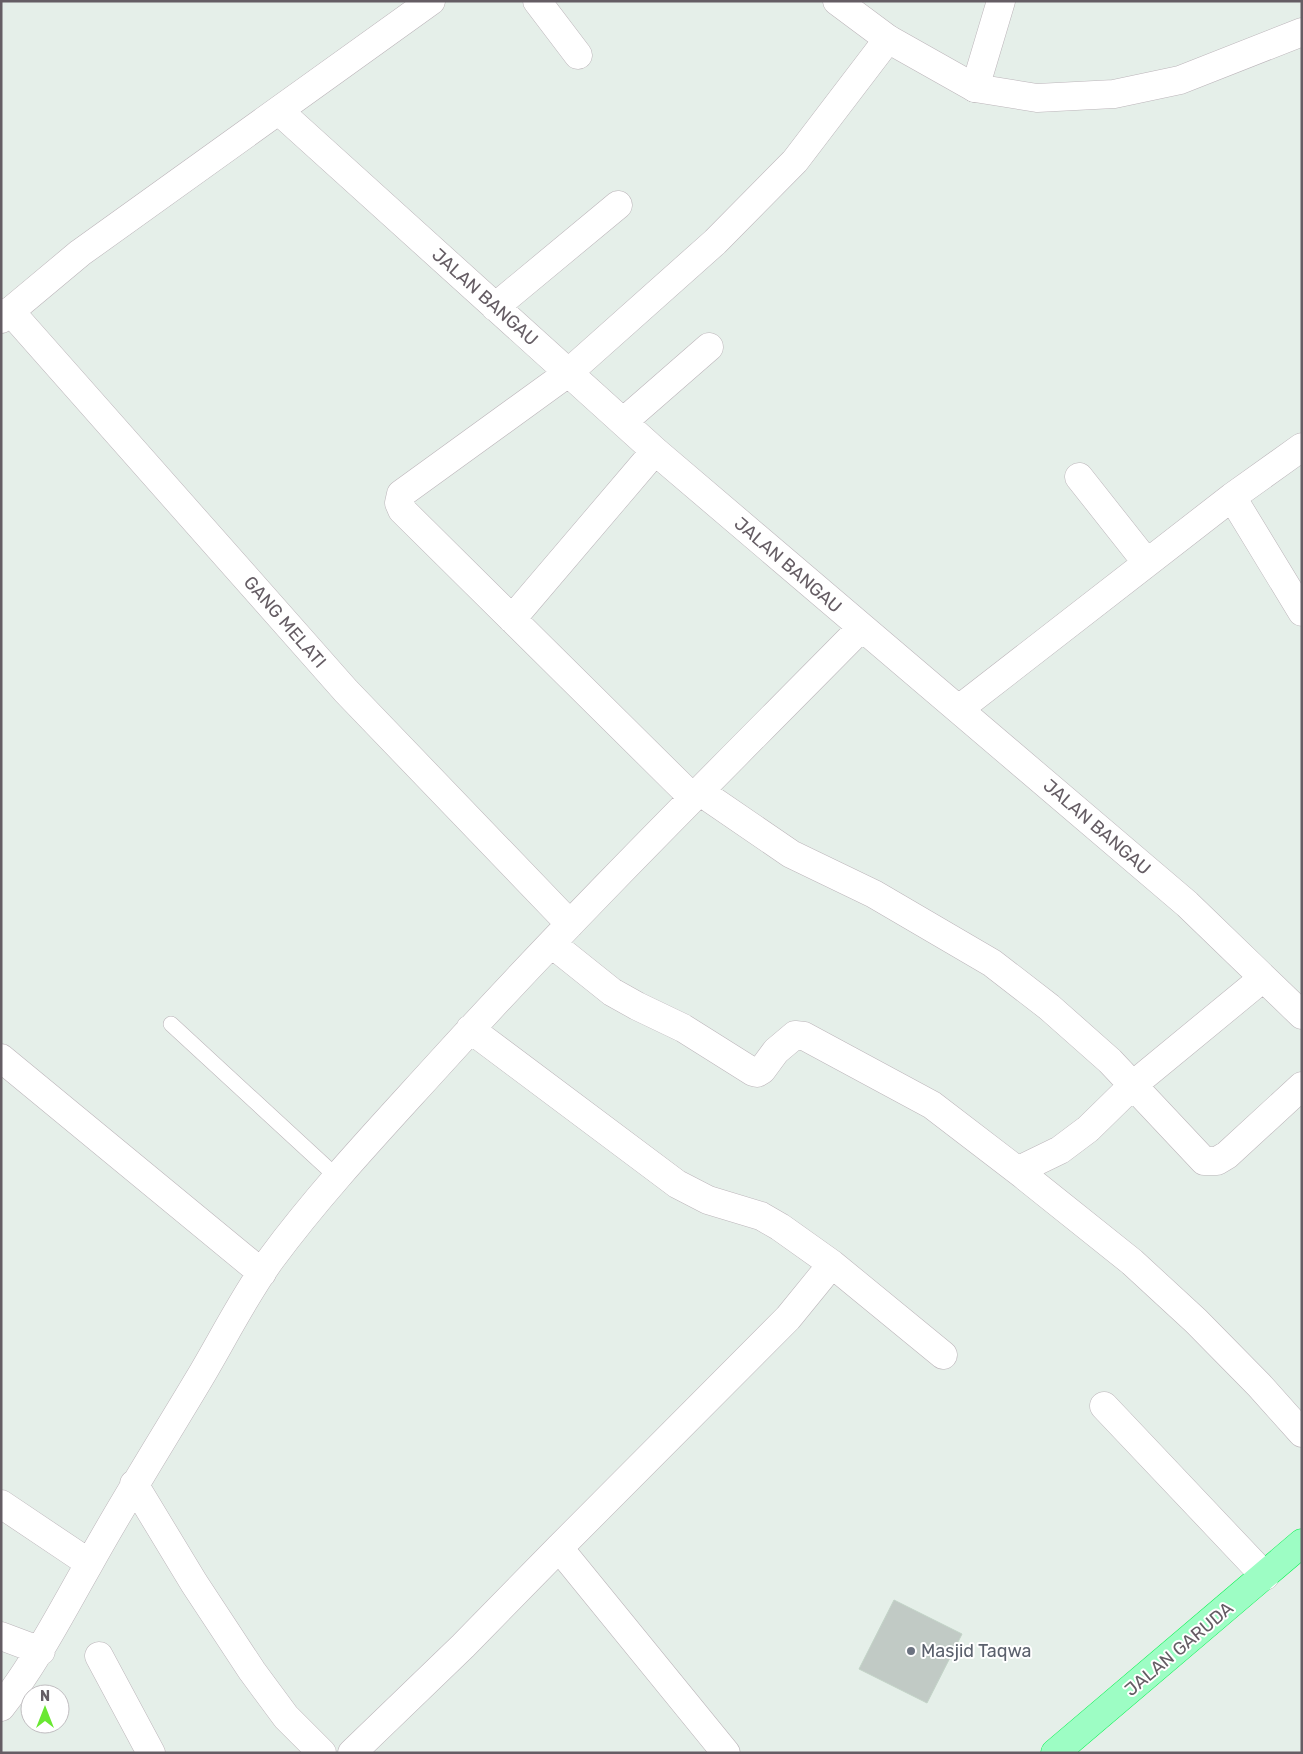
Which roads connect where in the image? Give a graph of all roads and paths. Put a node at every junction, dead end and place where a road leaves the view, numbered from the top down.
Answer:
1 (431, 1) edge
2 (537, 1) edge
3 (837, 1) edge
4 (1001, 1) edge
5 (1302, 32) edge
6 (888, 39) junction
7 (578, 55) dead end
8 (975, 88) junction
9 (279, 111) junction
10 (618, 204) dead end
11 (495, 307) junction
12 (6, 315) edge
13 (709, 346) dead end
14 (568, 373) junction
15 (624, 422) junction
16 (1302, 447) edge
17 (655, 451) junction
18 (1079, 477) dead end
19 (1232, 497) junction
20 (1147, 564) junction
21 (1302, 612) edge
22 (512, 619) junction
23 (861, 628) junction
24 (960, 709) junction
25 (696, 794) junction
26 (570, 924) junction
27 (552, 944) junction
28 (1263, 978) junction
29 (1302, 1015) edge
30 (172, 1024) dead end
31 (470, 1030) junction
32 (1, 1058) edge
33 (1133, 1085) junction
34 (1302, 1086) edge
35 (1022, 1174) junction
36 (336, 1177) junction
37 (832, 1264) junction
38 (262, 1273) junction
39 (943, 1355) dead end
40 (1104, 1406) dead end
41 (1302, 1432) edge
42 (134, 1484) junction
43 (1, 1504) edge
44 (1302, 1544) edge
45 (558, 1548) junction
46 (89, 1563) junction
47 (1265, 1576) junction
48 (1, 1636) edge
49 (41, 1651) junction
50 (99, 1656) dead end
51 (1, 1707) edge
52 (151, 1753) edge
53 (322, 1753) edge
54 (352, 1753) edge
55 (726, 1753) edge
56 (1055, 1753) edge

1 - 9 street
2 - 7 street
3 - 6 street
4 - 8 street
5 - 8 street
6 - 8 street
6 - 14 street
9 - 11 street, JALAN BANGAU
9 - 12 street
10 - 11 street
11 - 14 street, JALAN BANGAU
12 - 26 street, GANG MELATI
13 - 15 street
14 - 15 street, JALAN BANGAU
14 - 22 street
15 - 17 street, JALAN BANGAU
16 - 19 street
17 - 22 street
17 - 23 street, JALAN BANGAU
18 - 20 street
19 - 20 street
19 - 21 street
20 - 24 street
22 - 25 street
23 - 24 street, JALAN BANGAU
23 - 25 street
24 - 28 street, JALAN BANGAU
25 - 26 street
25 - 33 street
26 - 27 street
27 - 31 street
27 - 35 street
28 - 29 street, JALAN BANGAU
28 - 33 street
30 - 36 lane
31 - 36 street
31 - 37 street
32 - 38 street
33 - 34 street
33 - 35 street
35 - 41 street
36 - 38 street
37 - 39 street
37 - 45 street
38 - 42 street
40 - 47 street
42 - 46 street
42 - 53 street
43 - 46 street
44 - 47 highway, JALAN GARUDA
45 - 54 street
45 - 55 street
46 - 49 street
47 - 56 highway, JALAN GARUDA
48 - 49 street
49 - 51 street
50 - 52 street

